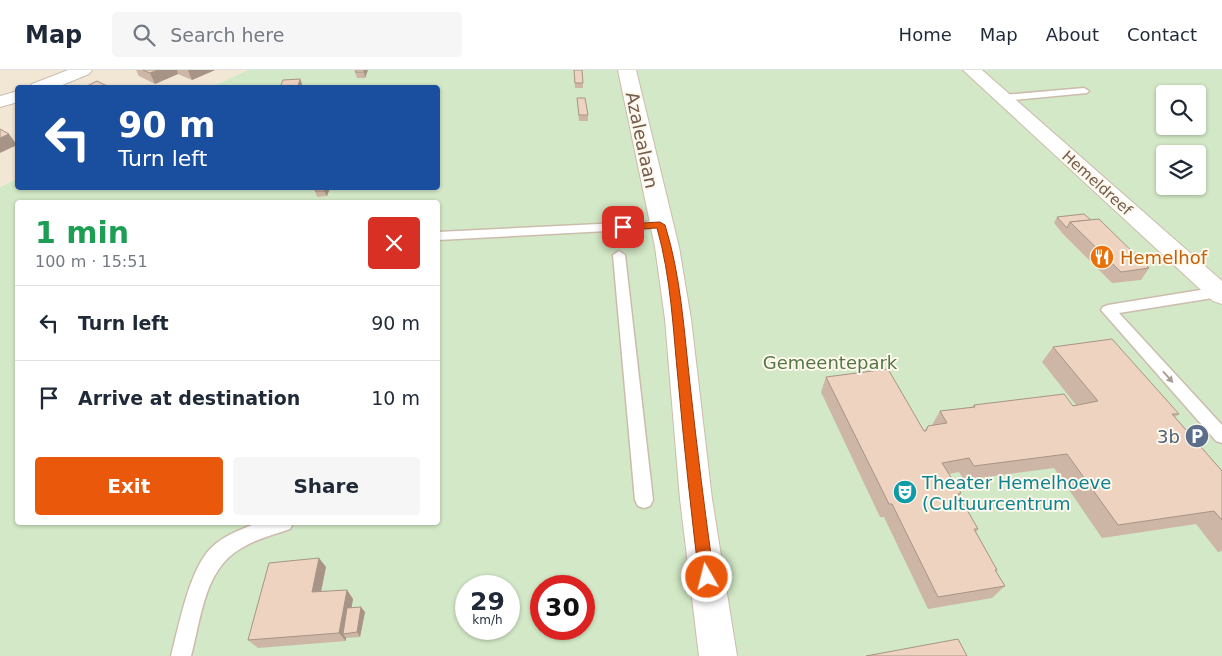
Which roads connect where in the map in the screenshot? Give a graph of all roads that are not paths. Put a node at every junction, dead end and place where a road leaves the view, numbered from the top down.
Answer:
1 (83, 70) edge
2 (627, 70) edge
3 (972, 70) edge
4 (46, 85) edge
5 (1084, 91) dead end
6 (15, 97) edge
7 (1003, 98) junction
8 (0, 102) edge
9 (660, 225) junction
10 (440, 236) edge
11 (619, 255) dead end
12 (1220, 294) edge
13 (1222, 436) edge
14 (644, 500) dead end
15 (275, 525) edge
16 (181, 656) edge
17 (718, 656) edge

1 - 4 street
2 - 9 street, Azalealaan
3 - 7 street, Hemeldreef
5 - 7 lane
6 - 8 street
7 - 12 street, Hemeldreef
9 - 10 lane
9 - 17 street, Azalealaan
11 - 14 lane
12 -> 13 lane
15 - 16 lane

